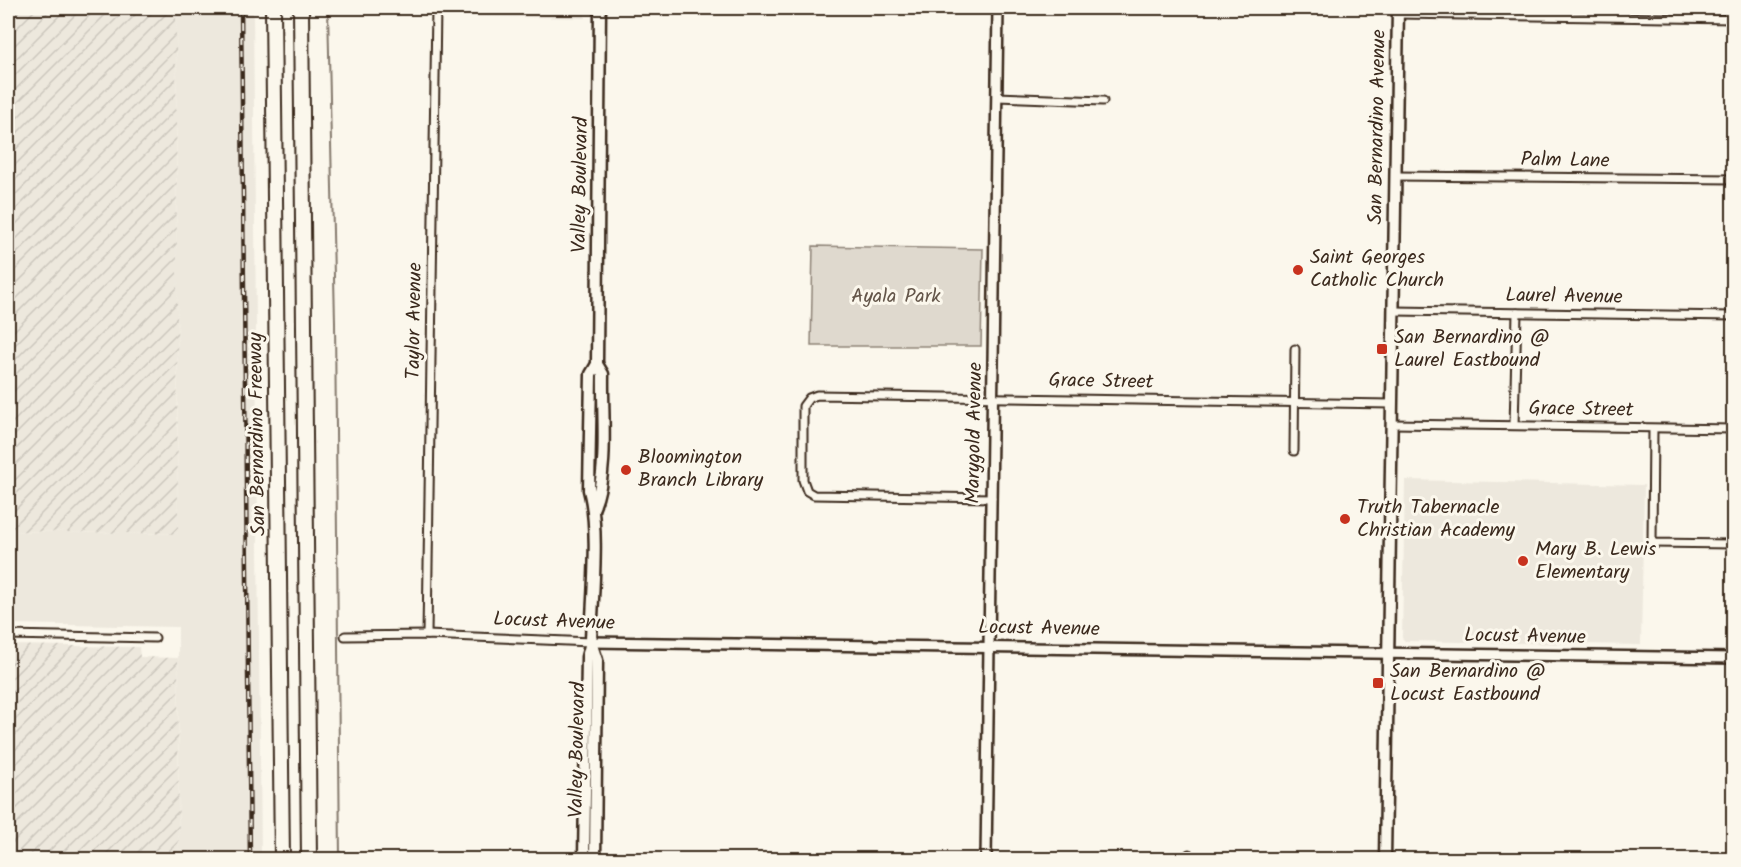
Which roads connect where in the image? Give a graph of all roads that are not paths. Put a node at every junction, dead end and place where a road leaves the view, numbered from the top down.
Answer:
1 (273, 8) edge
2 (301, 8) edge
3 (436, 8) edge
4 (600, 8) edge
5 (998, 8) edge
6 (1398, 11) edge
7 (1734, 19) edge
8 (997, 97) junction
9 (1103, 101) dead end
10 (1395, 176) junction
11 (1734, 179) edge
12 (1394, 311) junction
13 (1517, 313) junction
14 (1734, 316) edge
15 (1296, 349) dead end
16 (993, 397) junction
17 (1296, 402) junction
18 (1392, 404) junction
19 (1392, 423) junction
20 (1514, 425) junction
21 (1653, 429) junction
22 (1734, 429) edge
23 (1294, 451) dead end
24 (992, 498) junction
25 (1734, 544) edge
26 (8, 635) edge
27 (427, 635) junction
28 (345, 636) dead end
29 (155, 638) dead end
30 (591, 642) junction
31 (989, 646) junction
32 (1388, 653) junction
33 (1734, 658) edge
34 (282, 860) edge
35 (309, 860) edge
36 (584, 860) edge
37 (595, 860) edge
38 (986, 860) edge
39 (1385, 860) edge

1 - 34 highway, San Bernardino Freeway
2 - 35 highway
3 - 27 street, Taylor Avenue
4 - 30 main road, Valley Boulevard
5 - 8 street, Marygold Avenue
6 - 7 street
6 - 10 main road, San Bernardino Avenue
8 - 9 street
8 - 16 street, Marygold Avenue
10 - 11 street, Palm Lane
10 - 12 main road, San Bernardino Avenue
12 - 13 street, Laurel Avenue
12 - 18 main road, San Bernardino Avenue
13 - 14 street, Laurel Avenue
13 - 20 street
15 - 17 street
16 - 17 street, Grace Street
16 - 24 street, Marygold Avenue
16 - 24 street, Grace Street
17 - 18 street, Grace Street
17 - 23 street
18 - 19 main road, San Bernardino Avenue
19 - 20 street, Grace Street
19 - 32 main road, San Bernardino Avenue
20 - 21 street, Grace Street
21 - 22 street, Grace Street
21 - 25 street
24 - 31 street, Marygold Avenue
26 - 29 street
27 - 28 street, Locust Avenue
27 - 30 street, Locust Avenue
30 - 31 street, Locust Avenue
30 - 36 main road, Valley Boulevard
30 - 37 main road, Valley Boulevard
31 - 32 street, Locust Avenue
31 - 38 street, Marygold Avenue
32 - 33 street, Locust Avenue
32 - 39 main road, San Bernardino Avenue

